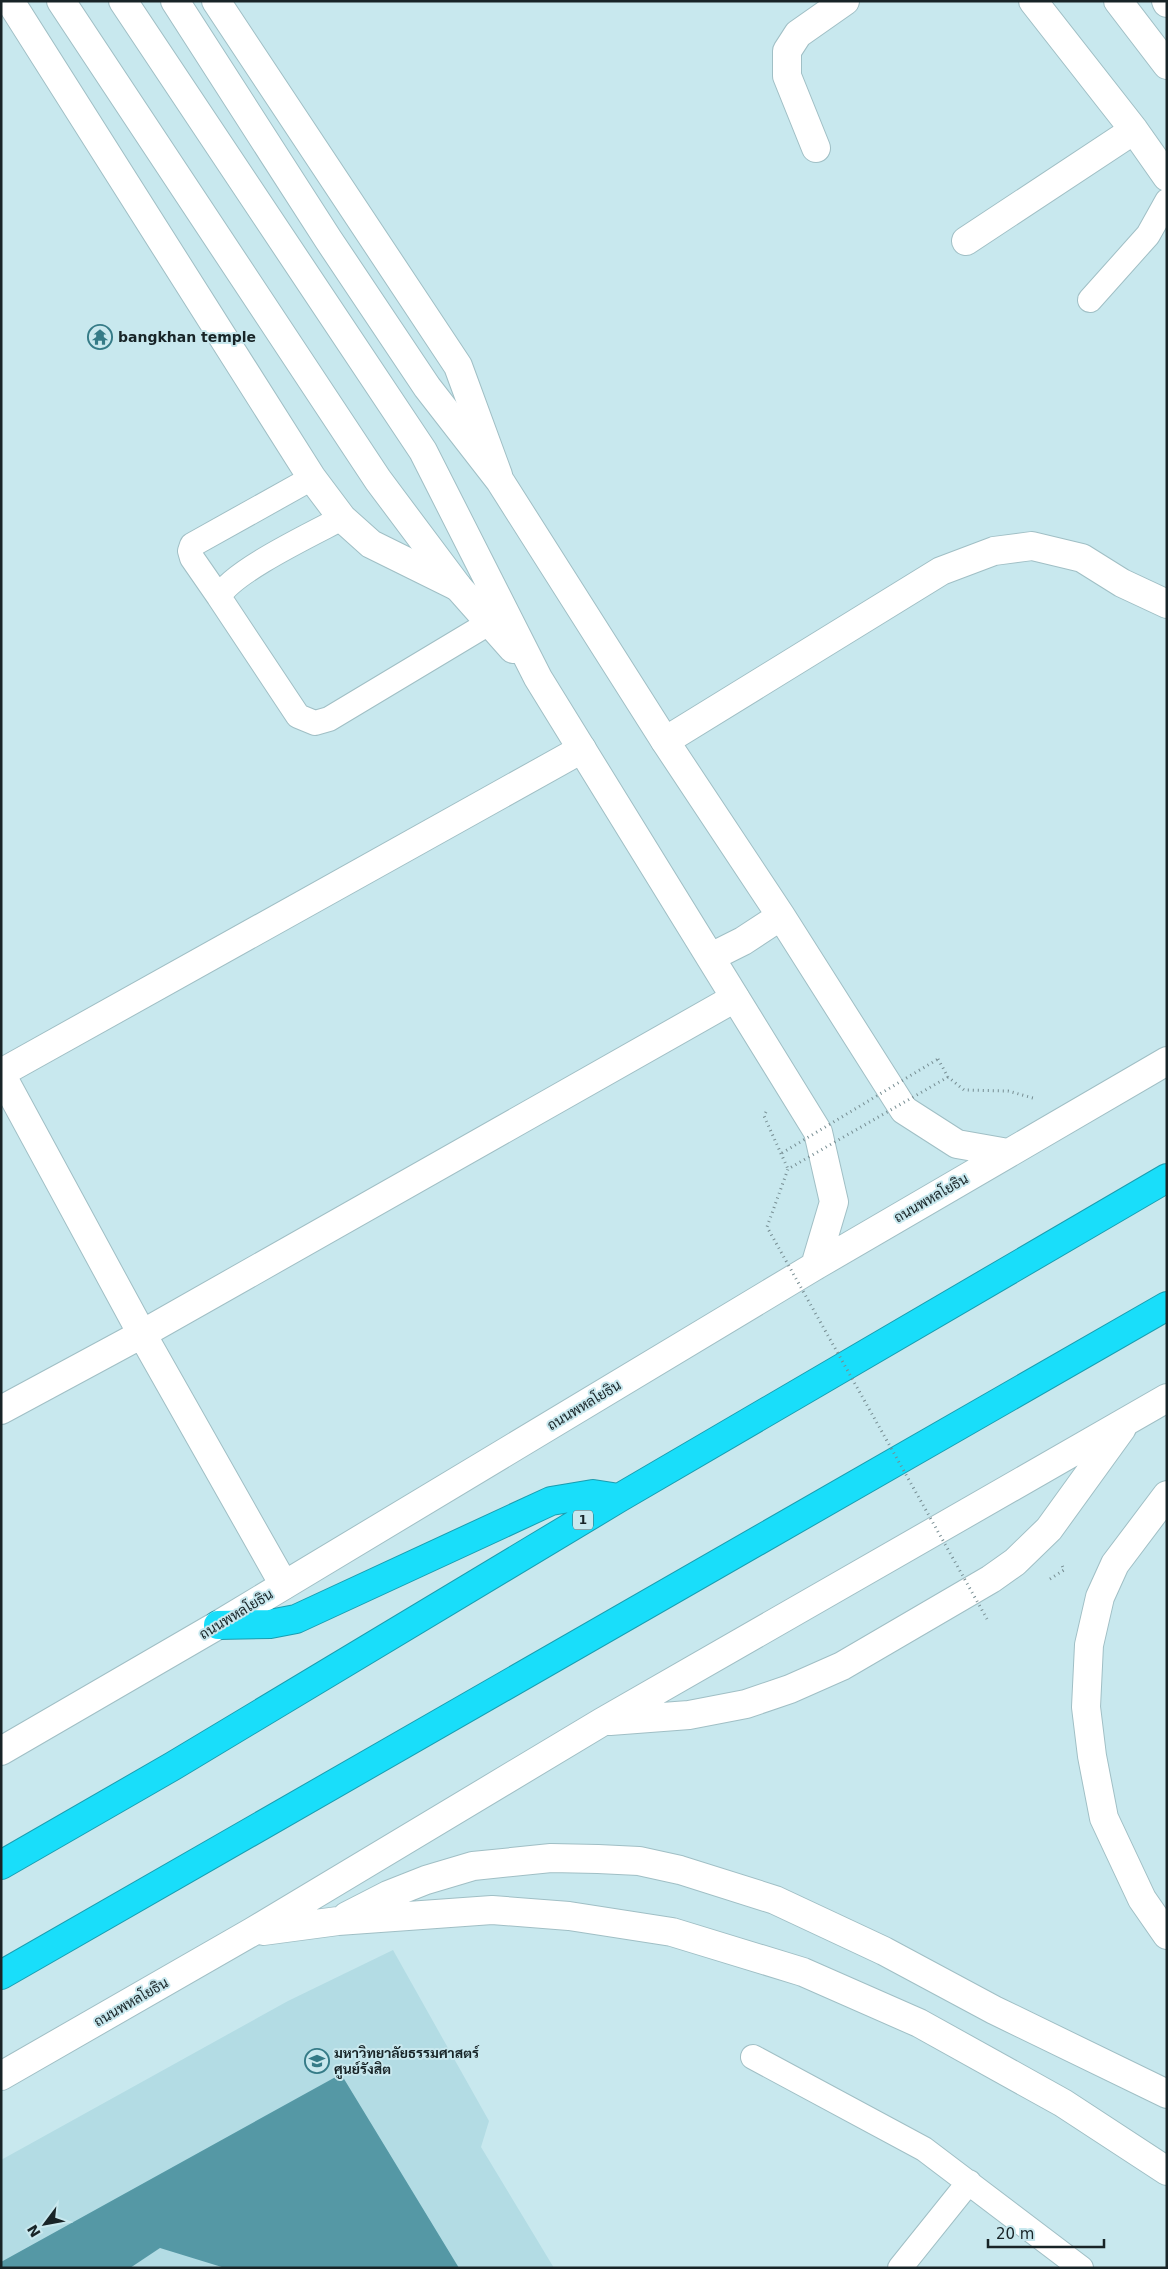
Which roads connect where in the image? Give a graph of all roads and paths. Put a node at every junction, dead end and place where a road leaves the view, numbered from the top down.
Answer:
1 (10, 1) edge
2 (61, 1) edge
3 (123, 1) edge
4 (175, 1) edge
5 (216, 1) edge
6 (845, 1) edge
7 (1033, 1) edge
8 (1118, 1) edge
9 (1167, 65) edge
10 (1134, 130) junction
11 (816, 148) dead end
12 (1167, 177) edge
13 (1167, 201) edge
14 (966, 240) dead end
15 (1090, 300) dead end
16 (312, 478) junction
17 (500, 481) junction
18 (342, 518) junction
19 (458, 587) junction
20 (219, 597) junction
21 (1167, 604) edge
22 (489, 622) junction
23 (538, 678) junction
24 (665, 740) junction
25 (582, 749) junction
26 (781, 916) junction
27 (711, 957) junction
28 (735, 998) junction
29 (1167, 1061) edge
30 (1, 1073) edge
31 (948, 1077) junction
32 (1082, 1111) junction
33 (1008, 1153) junction
34 (788, 1169) junction
35 (1167, 1178) edge
36 (814, 1266) junction
37 (1167, 1306) edge
38 (142, 1334) junction
39 (1167, 1398) edge
40 (1, 1410) edge
41 (1127, 1421) junction
42 (1167, 1495) edge
43 (619, 1498) junction
44 (284, 1585) junction
45 (987, 1619) dead end
46 (218, 1625) junction
47 (602, 1722) junction
48 (1, 1751) edge
49 (1, 1865) edge
50 (338, 1921) junction
51 (252, 1932) junction
52 (1167, 1935) edge
53 (1, 1975) edge
54 (752, 2057) dead end
55 (1, 2076) edge
56 (1167, 2094) edge
57 (1167, 2170) edge
58 (969, 2182) junction
59 (900, 2268) edge
60 (1081, 2268) edge

1 - 16 main road
2 - 19 main road
3 - 23 main road
4 - 17 main road
5 - 17 main road
6 - 11 main road
7 - 10 main road
8 - 9 main road
10 - 12 main road
10 - 14 main road
13 - 15 lane
16 - 18 main road
16 - 20 lane
17 - 24 main road
18 - 19 main road
18 - 20 lane
19 - 22 main road
20 - 22 lane
21 - 24 main road
22 - 23 main road
23 - 25 main road
24 - 26 main road
25 - 27 main road
25 - 30 main road
26 - 27 main road
26 - 33 main road
27 - 28 main road
28 - 36 main road
28 - 38 main road
29 - 32 main road, ถนนพหลโยธิน
30 - 38 main road
31 - 32 path
31 - 34 path, bridge
31 - 34 path, bridge
32 - 33 main road, ถนนพหลโยธิน
33 - 36 main road, ถนนพหลโยธิน
34 - 45 path, bridge
35 - 43 highway, 1
36 - 44 main road, ถนนพหลโยธิน
37 - 53 highway
38 - 40 main road
38 - 44 main road
39 - 41 main road, ถนนพหลโยธิน
41 - 47 main road, ถนนพหลโยธิน
41 - 47 main road
42 - 52 main road
43 - 46 highway
43 - 49 highway, 1
44 - 46 main road, ถนนพหลโยธิน
46 - 48 main road, ถนนพหลโยธิน
47 - 51 main road, ถนนพหลโยธิน
50 - 51 main road
50 - 56 main road
50 - 57 main road
51 - 55 main road, ถนนพหลโยธิน
54 - 58 lane
58 - 59 lane
58 - 60 lane

